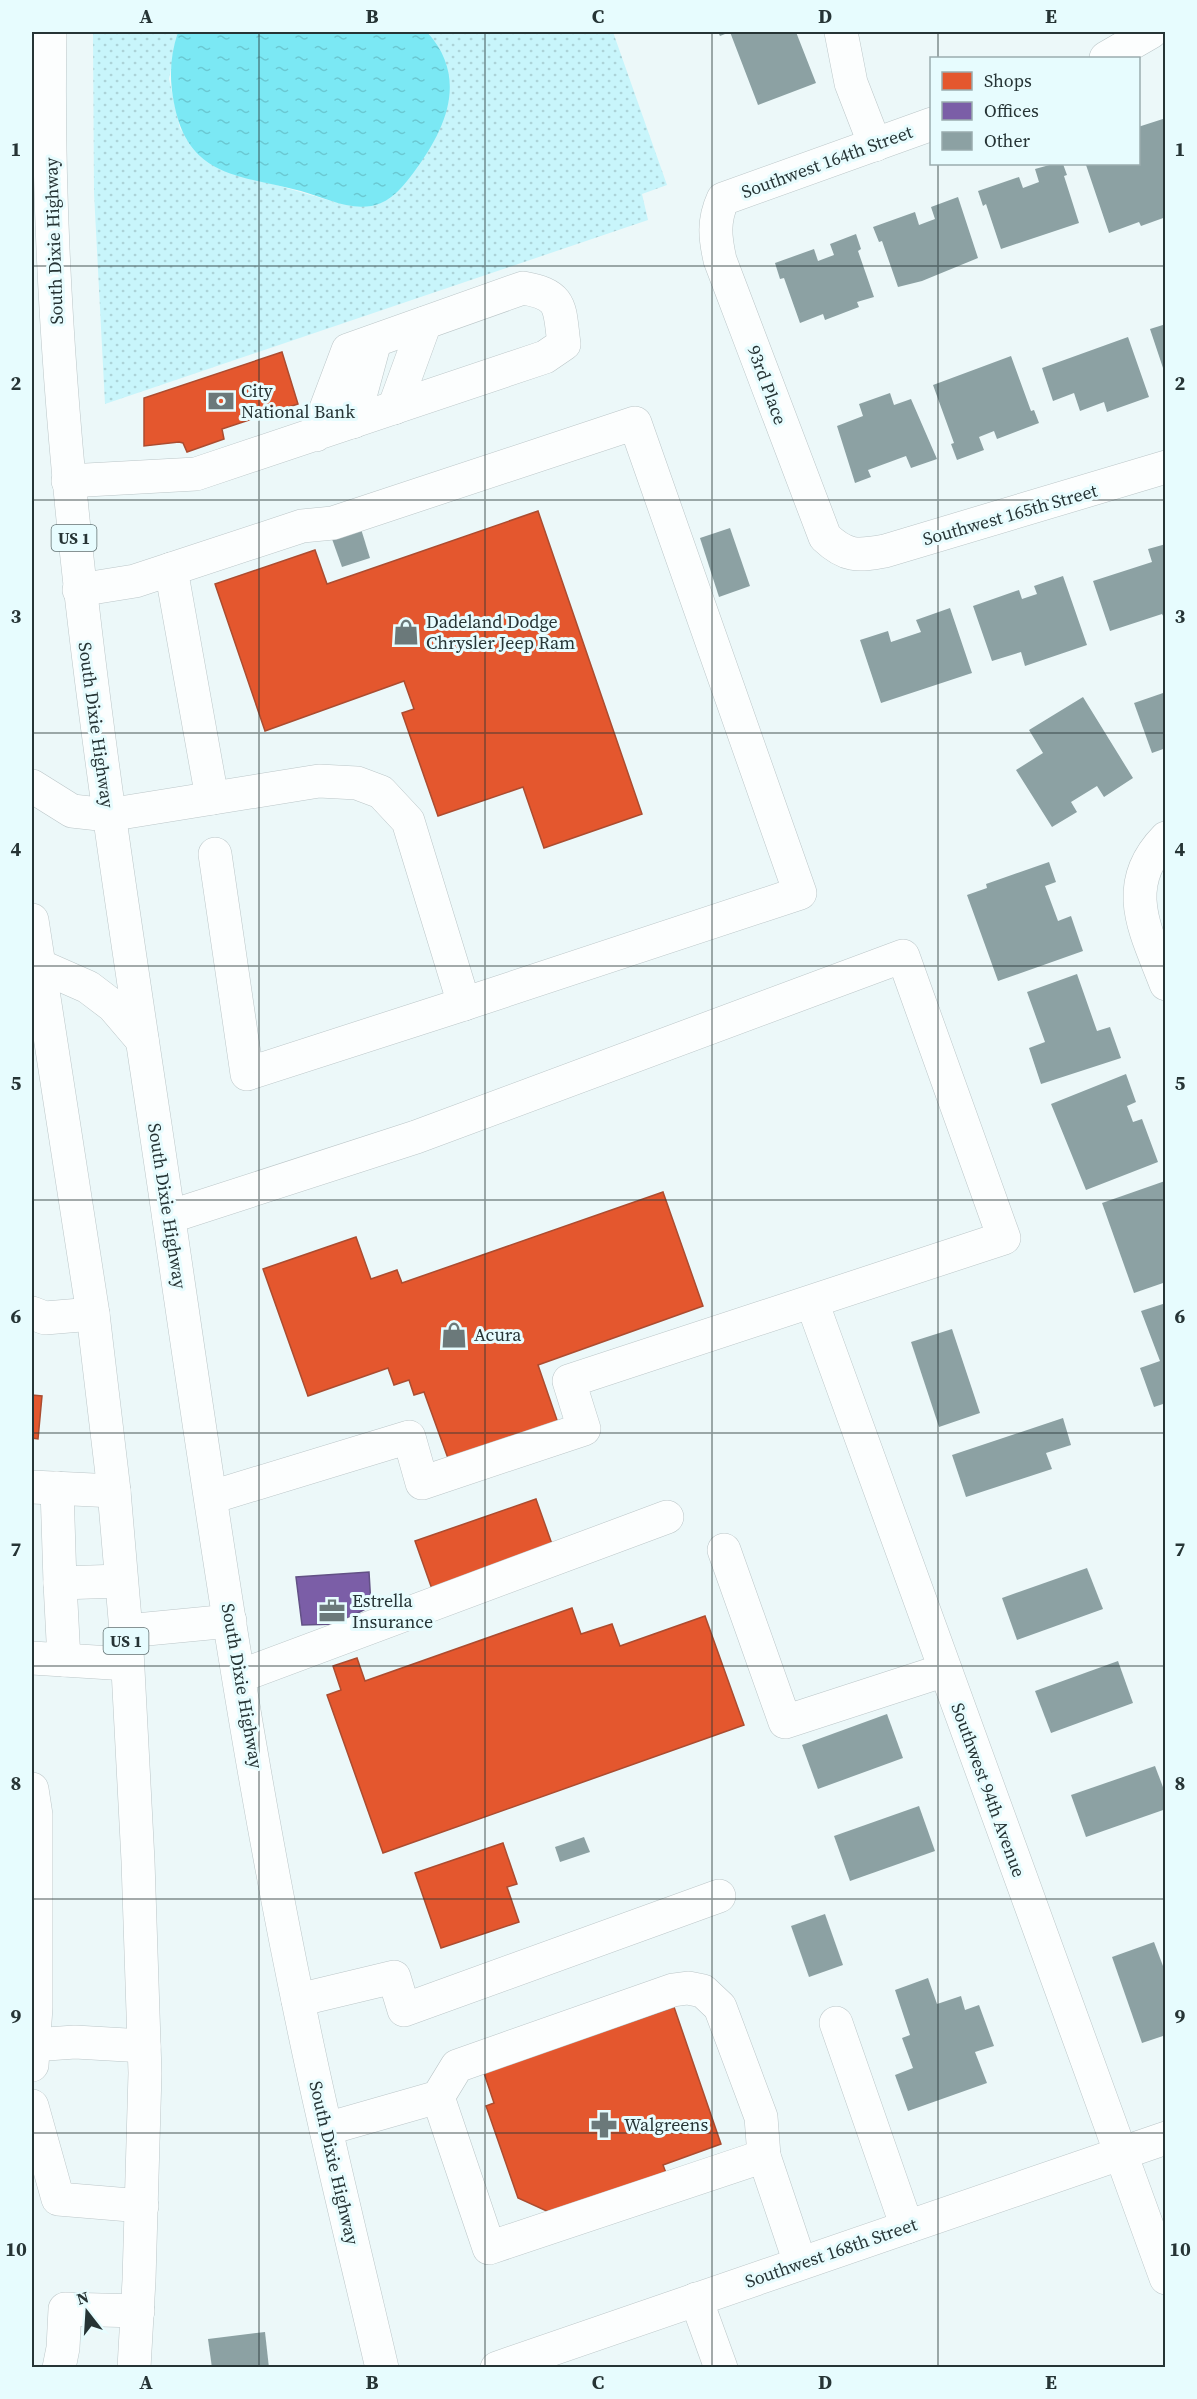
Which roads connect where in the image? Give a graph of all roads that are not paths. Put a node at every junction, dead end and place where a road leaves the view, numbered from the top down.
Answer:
1 (50, 32) edge
2 (841, 32) edge
3 (1151, 32) edge
4 (1108, 57) edge
5 (930, 125) edge
6 (875, 145) junction
7 (723, 199) joint
8 (400, 332) junction
9 (375, 415) junction
10 (316, 435) junction
11 (1166, 467) edge
12 (68, 481) junction
13 (852, 554) joint
14 (171, 568) junction
15 (79, 590) junction
16 (32, 786) edge
17 (212, 798) junction
18 (108, 815) junction
19 (1158, 848) edge
20 (215, 854) dead end
21 (32, 920) edge
22 (35, 966) edge
23 (1166, 984) edge
24 (465, 1004) junction
25 (142, 1040) junction
26 (169, 1217) junction
27 (812, 1302) junction
28 (32, 1313) edge
29 (93, 1314) junction
30 (44, 1488) edge
31 (114, 1491) junction
32 (212, 1497) junction
33 (667, 1517) dead end
34 (724, 1550) dead end
35 (121, 1581) junction
36 (60, 1583) junction
37 (230, 1621) junction
38 (126, 1631) junction
39 (32, 1658) edge
40 (64, 1660) junction
41 (127, 1664) junction
42 (945, 1670) junction
43 (240, 1676) junction
44 (32, 1789) edge
45 (719, 1896) dead end
46 (298, 2000) junction
47 (836, 2023) dead end
48 (144, 2046) junction
49 (32, 2055) edge
50 (438, 2097) junction
51 (32, 2106) edge
52 (326, 2129) junction
53 (1166, 2138) edge
54 (1119, 2155) junction
55 (764, 2156) junction
56 (45, 2202) edge
57 (142, 2206) junction
58 (907, 2227) junction
59 (800, 2263) junction
60 (1166, 2278) edge
61 (696, 2299) junction
62 (138, 2311) junction
63 (511, 2365) edge
64 (59, 2367) edge
65 (134, 2367) edge
66 (382, 2367) edge
67 (721, 2367) edge

1 - 12 main road, South Dixie Highway / US 1
2 - 6 main road
3 - 4 main road
5 - 6 main road, Southwest 164th Street
6 - 7 main road, Southwest 164th Street
7 - 13 main road, 93rd Place
8 - 9 main road
8 - 9 main road
8 - 9 main road
8 - 10 main road
9 - 10 main road
10 - 12 main road
11 - 13 main road, Southwest 165th Street
12 - 15 main road, South Dixie Highway / US 1
14 - 15 main road
14 - 17 main road
14 - 24 main road
15 - 18 main road, South Dixie Highway / US 1
16 - 18 main road
17 - 18 main road
17 - 24 main road
18 - 25 main road, South Dixie Highway / US 1
19 - 23 main road
20 - 24 main road
21 - 22 main road, US 1
22 - 25 main road
22 - 29 main road, US 1
25 - 26 main road, South Dixie Highway / US 1
26 - 27 main road
26 - 32 main road, South Dixie Highway / US 1
27 - 32 main road
27 - 42 main road, Southwest 94th Avenue
28 - 29 main road
29 - 31 main road, US 1
30 - 31 main road
30 - 36 main road
31 - 35 main road, US 1
32 - 37 main road, South Dixie Highway / US 1
33 - 43 main road
34 - 42 main road
35 - 36 main road
35 - 38 main road, US 1
36 - 40 main road
37 - 38 main road
37 - 43 main road, South Dixie Highway / US 1
38 - 41 main road, US 1
39 - 40 main road
40 - 41 main road
41 - 48 main road, US 1
42 - 54 main road, Southwest 94th Avenue
43 - 46 main road, South Dixie Highway / US 1
44 - 49 main road
45 - 46 main road
46 - 52 main road, South Dixie Highway / US 1
47 - 58 main road
48 - 49 main road
48 - 57 main road, US 1
50 - 52 main road
50 - 55 main road
50 - 55 main road
51 - 56 main road
52 - 66 main road, South Dixie Highway / US 1
53 - 54 main road, Southwest 168th Street
54 - 58 main road, Southwest 168th Street
54 - 60 main road, Southwest 94th Avenue
55 - 59 main road
56 - 57 main road
57 - 62 main road, US 1
58 - 59 main road, Southwest 168th Street
59 - 61 main road, Southwest 168th Street
61 - 63 main road, Southwest 168th Street
61 - 67 main road
62 - 64 main road
62 - 65 main road, US 1

